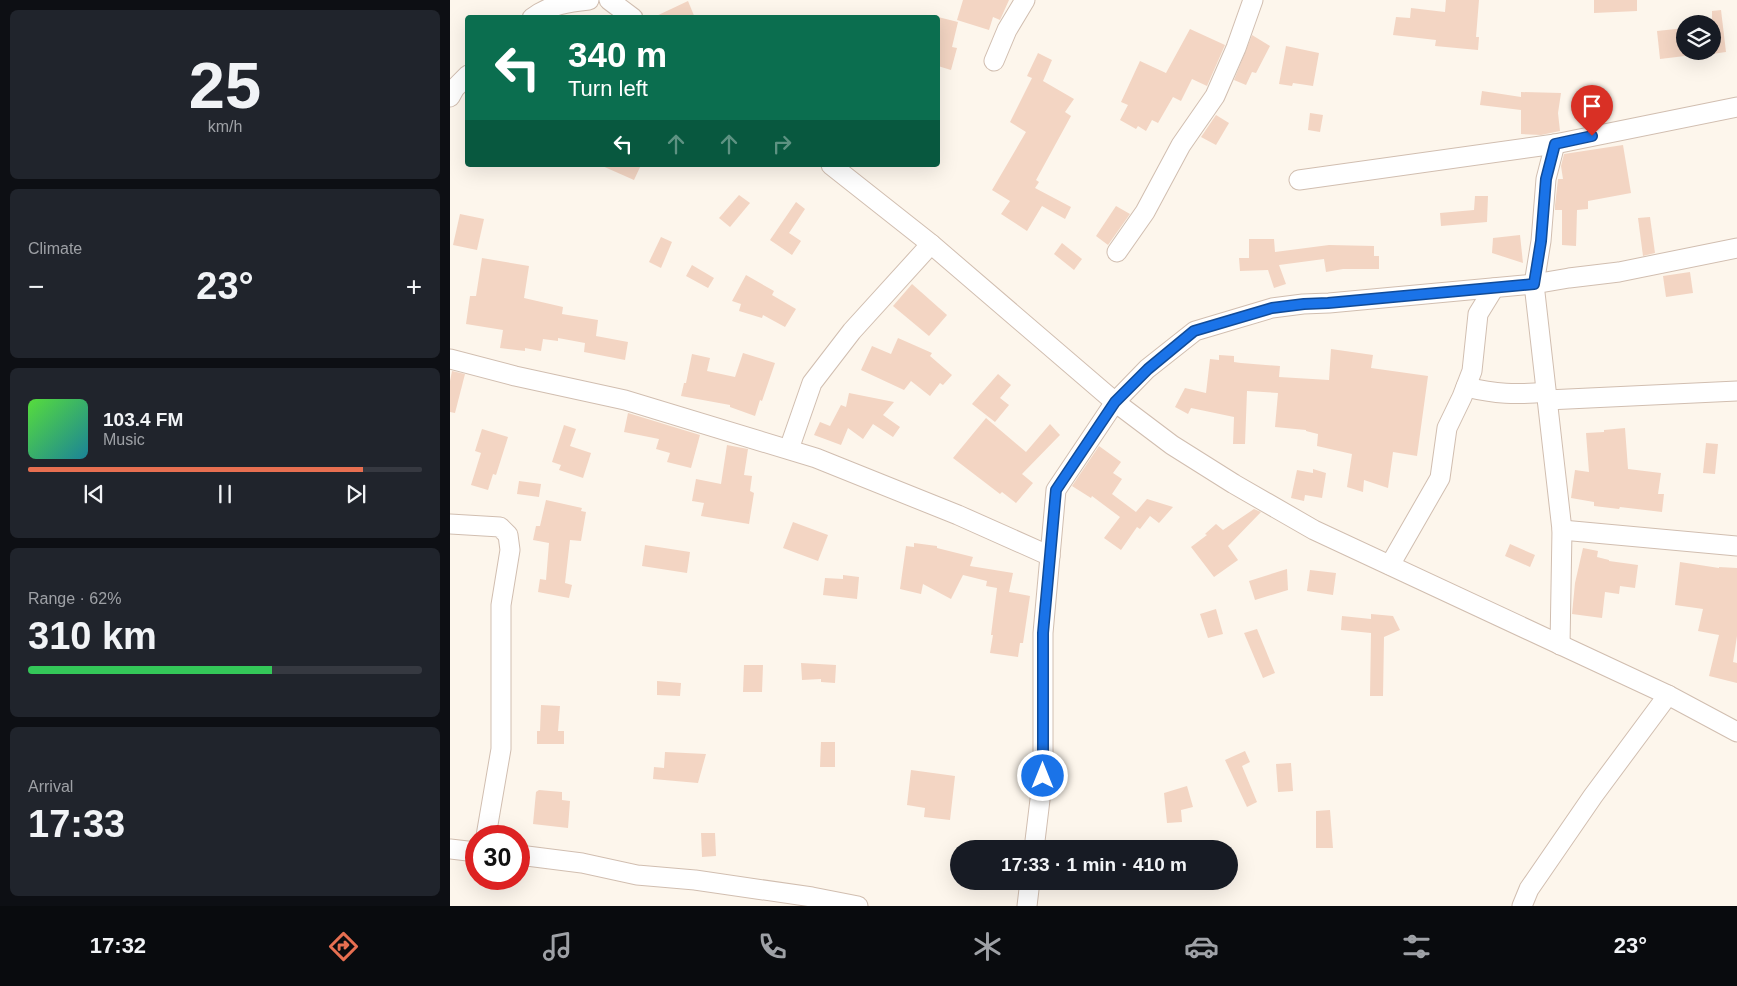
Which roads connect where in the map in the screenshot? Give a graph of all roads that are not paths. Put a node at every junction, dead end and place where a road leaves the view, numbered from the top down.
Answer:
1 (589, 0) edge
2 (609, 0) edge
3 (615, 0) edge
4 (632, 0) edge
5 (1025, 0) edge
6 (1253, 0) edge
7 (536, 15) edge
8 (629, 15) edge
9 (994, 61) dead end
10 (465, 78) edge
11 (450, 97) edge
12 (1737, 107) edge
13 (1555, 144) junction
14 (834, 167) edge
15 (1300, 180) dead end
16 (932, 244) junction
17 (1737, 248) edge
18 (1117, 252) dead end
19 (1534, 284) junction
20 (1494, 288) junction
21 (450, 359) edge
22 (1466, 387) junction
23 (1737, 391) edge
24 (1546, 396) junction
25 (1115, 402) junction
26 (789, 449) junction
27 (450, 524) edge
28 (1562, 530) junction
29 (1737, 546) edge
30 (1050, 556) junction
31 (1390, 565) junction
32 (1560, 645) junction
33 (1668, 695) junction
34 (1737, 732) edge
35 (488, 825) edge
36 (1035, 840) edge
37 (450, 849) edge
38 (465, 851) edge
39 (530, 857) edge
40 (1029, 890) edge
41 (810, 901) edge
42 (858, 906) edge
43 (1027, 906) edge
44 (1522, 906) edge

1 - 7 street
2 - 8 street
3 - 4 street
5 - 9 street
6 - 18 street
10 - 11 street
12 - 13 street
13 - 15 street
13 - 19 street
14 - 16 street
16 - 25 street
16 - 26 street
17 - 19 street
19 - 20 street
19 - 24 street
20 - 22 street
20 - 25 street
21 - 26 street
22 - 24 street
22 - 31 street
23 - 24 street
24 - 28 street
25 - 30 street
25 - 31 street
26 - 30 street
27 - 35 street
28 - 29 street
28 - 32 street
30 - 36 street
31 - 32 street
32 - 33 street
33 - 34 street
33 - 44 street
37 - 38 street
39 - 41 street
40 - 43 street
41 - 42 street

